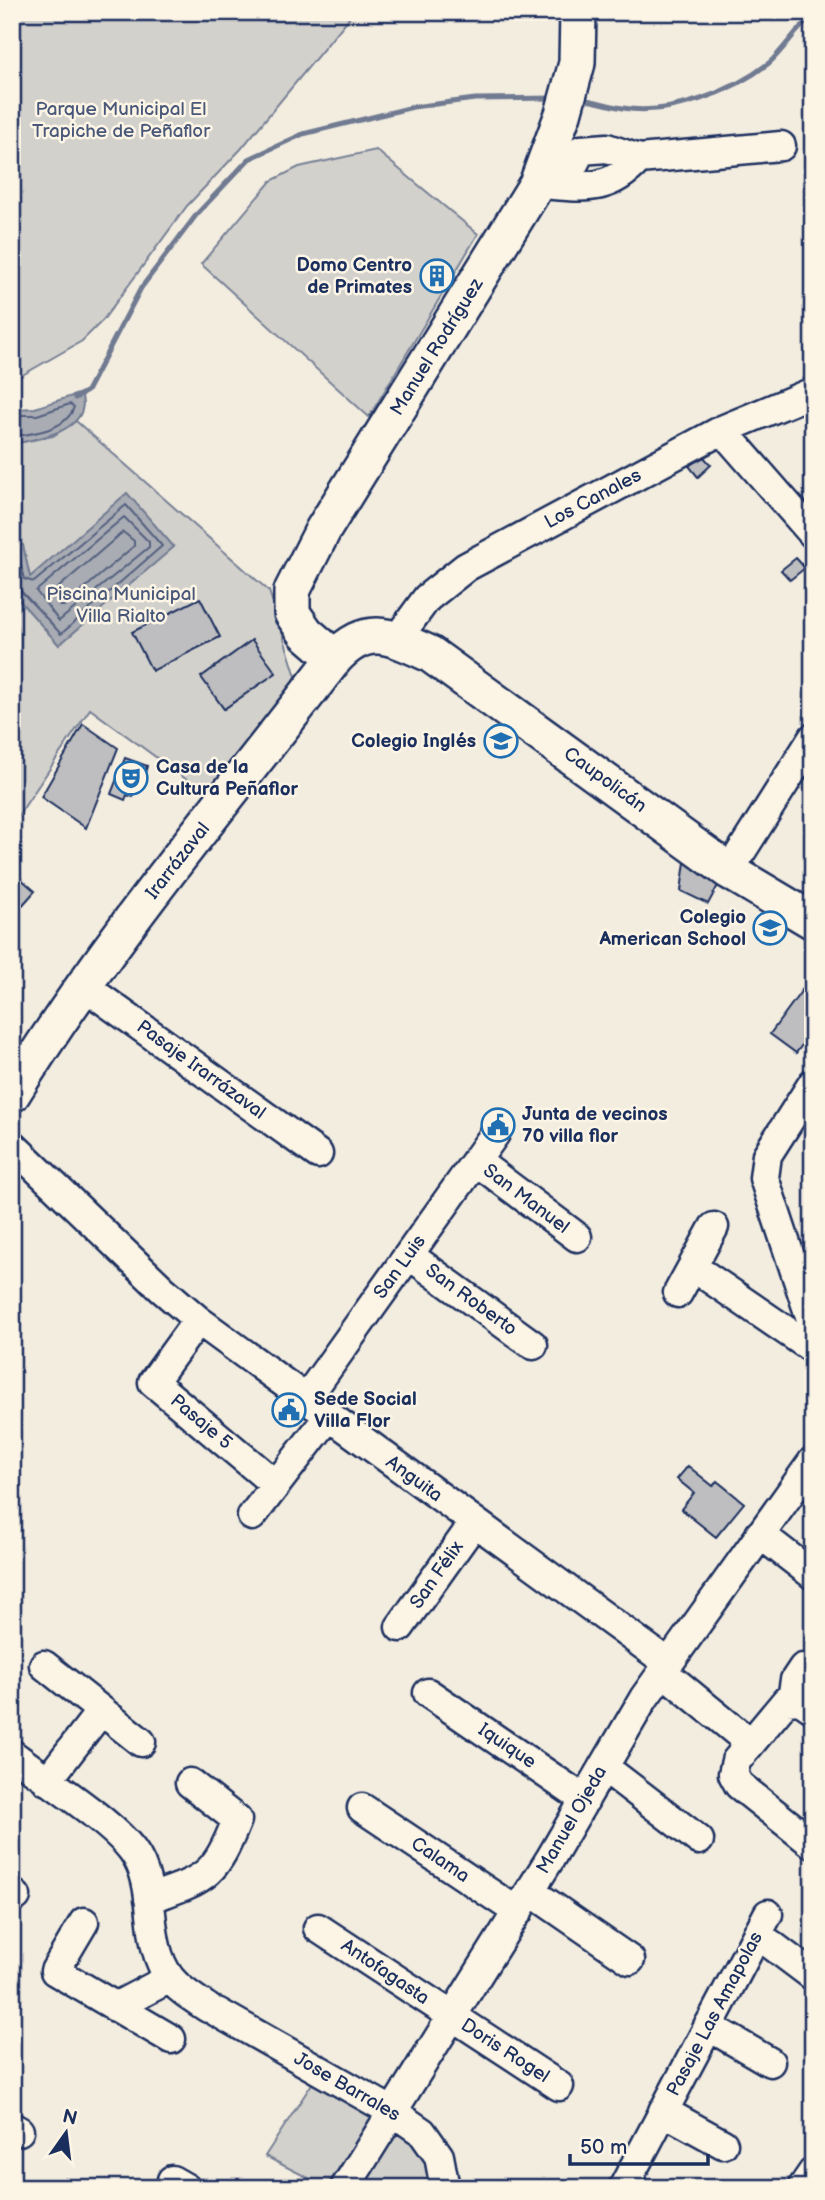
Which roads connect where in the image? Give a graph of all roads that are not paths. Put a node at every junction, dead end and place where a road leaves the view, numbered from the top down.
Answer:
1 (578, 12) edge
2 (781, 146) dead end
3 (639, 159) junction
4 (550, 185) junction
5 (813, 392) edge
6 (722, 430) junction
7 (813, 534) edge
8 (397, 639) junction
9 (335, 658) junction
10 (813, 738) edge
11 (729, 871) junction
12 (813, 920) edge
13 (84, 986) junction
14 (813, 1083) edge
15 (12, 1094) edge
16 (495, 1134) dead end
17 (12, 1145) edge
18 (318, 1154) dead end
19 (476, 1161) junction
20 (714, 1227) dead end
21 (577, 1237) dead end
22 (408, 1255) junction
23 (693, 1267) junction
24 (678, 1293) dead end
25 (205, 1325) junction
26 (813, 1325) edge
27 (533, 1345) dead end
28 (813, 1349) edge
29 (305, 1400) junction
30 (329, 1416) junction
31 (813, 1461) edge
32 (276, 1485) junction
33 (803, 1494) edge
34 (252, 1516) dead end
35 (474, 1523) junction
36 (760, 1534) junction
37 (813, 1575) edge
38 (400, 1627) dead end
39 (44, 1665) dead end
40 (665, 1667) junction
41 (803, 1668) dead end
42 (428, 1693) dead end
43 (802, 1704) edge
44 (101, 1711) junction
45 (141, 1742) dead end
46 (750, 1743) junction
47 (12, 1754) edge
48 (604, 1767) junction
49 (47, 1782) junction
50 (190, 1783) dead end
51 (585, 1800) junction
52 (362, 1808) dead end
53 (699, 1840) dead end
54 (813, 1844) edge
55 (149, 1899) junction
56 (524, 1902) junction
57 (84, 1922) dead end
58 (318, 1928) dead end
59 (629, 1960) dead end
60 (813, 1976) edge
61 (170, 1978) junction
62 (116, 2007) junction
63 (452, 2017) junction
64 (708, 2026) junction
65 (171, 2039) dead end
66 (770, 2062) dead end
67 (558, 2086) dead end
68 (663, 2110) junction
69 (393, 2112) junction
70 (723, 2144) dead end
71 (813, 2172) edge
72 (345, 2188) edge
73 (445, 2188) edge
74 (623, 2188) edge
75 (802, 2188) edge

1 - 4 main road, Manuel Rodríguez
2 - 3 street
3 - 4 street
3 - 4 street
4 - 9 main road, Manuel Rodríguez
5 - 6 street, Los Canales
6 - 7 street
6 - 8 street, Los Canales
8 - 9 main road, Irarrázaval
8 - 11 main road, Caupolicán
9 - 13 main road, Irarrázaval
10 - 11 street
11 - 12 main road, Caupolicán
13 - 15 main road, Irarrázaval
13 - 18 street, Pasaje Irarrázaval
14 - 26 street
16 - 19 street, San Luis
17 - 25 street, Anguita
19 - 21 street, San Manuel
19 - 22 street, San Luis
20 - 23 street
22 - 27 street, San Roberto
22 - 29 street, San Luis
23 - 24 street
23 - 28 street
25 - 29 street, Anguita
25 - 32 street, Pasaje 5
29 - 30 street, Anguita
30 - 32 street
30 - 35 street, Anguita
31 - 33 street, Manuel Ojeda
32 - 34 street
33 - 36 street, Manuel Ojeda
35 - 38 street, San Félix
35 - 40 street, Anguita
36 - 37 street
36 - 40 street, Manuel Ojeda
39 - 44 street
40 - 46 street, Anguita
40 - 48 street, Manuel Ojeda
41 - 43 street
42 - 51 street, Iquique
43 - 46 street
44 - 45 street
44 - 49 street
46 - 54 street
47 - 49 street, Jose Barrales
48 - 51 street, Manuel Ojeda
48 - 53 street
49 - 55 street, Jose Barrales
50 - 55 street
51 - 56 street, Manuel Ojeda
52 - 56 street, Calama
55 - 61 street, Jose Barrales
56 - 59 street, Calama
56 - 63 street, Manuel Ojeda
57 - 62 street
58 - 63 street, Antofagasta
60 - 64 street, Pasaje Las Amapolas
61 - 62 street
61 - 69 street, Jose Barrales
62 - 65 street
63 - 67 street, Doris Rogel
63 - 69 street, Manuel Ojeda
64 - 66 street
64 - 68 street, Pasaje Las Amapolas
68 - 70 street
68 - 74 street, Pasaje Las Amapolas
69 - 72 street, Manuel Ojeda
69 - 73 street, Jose Barrales
71 - 75 street

